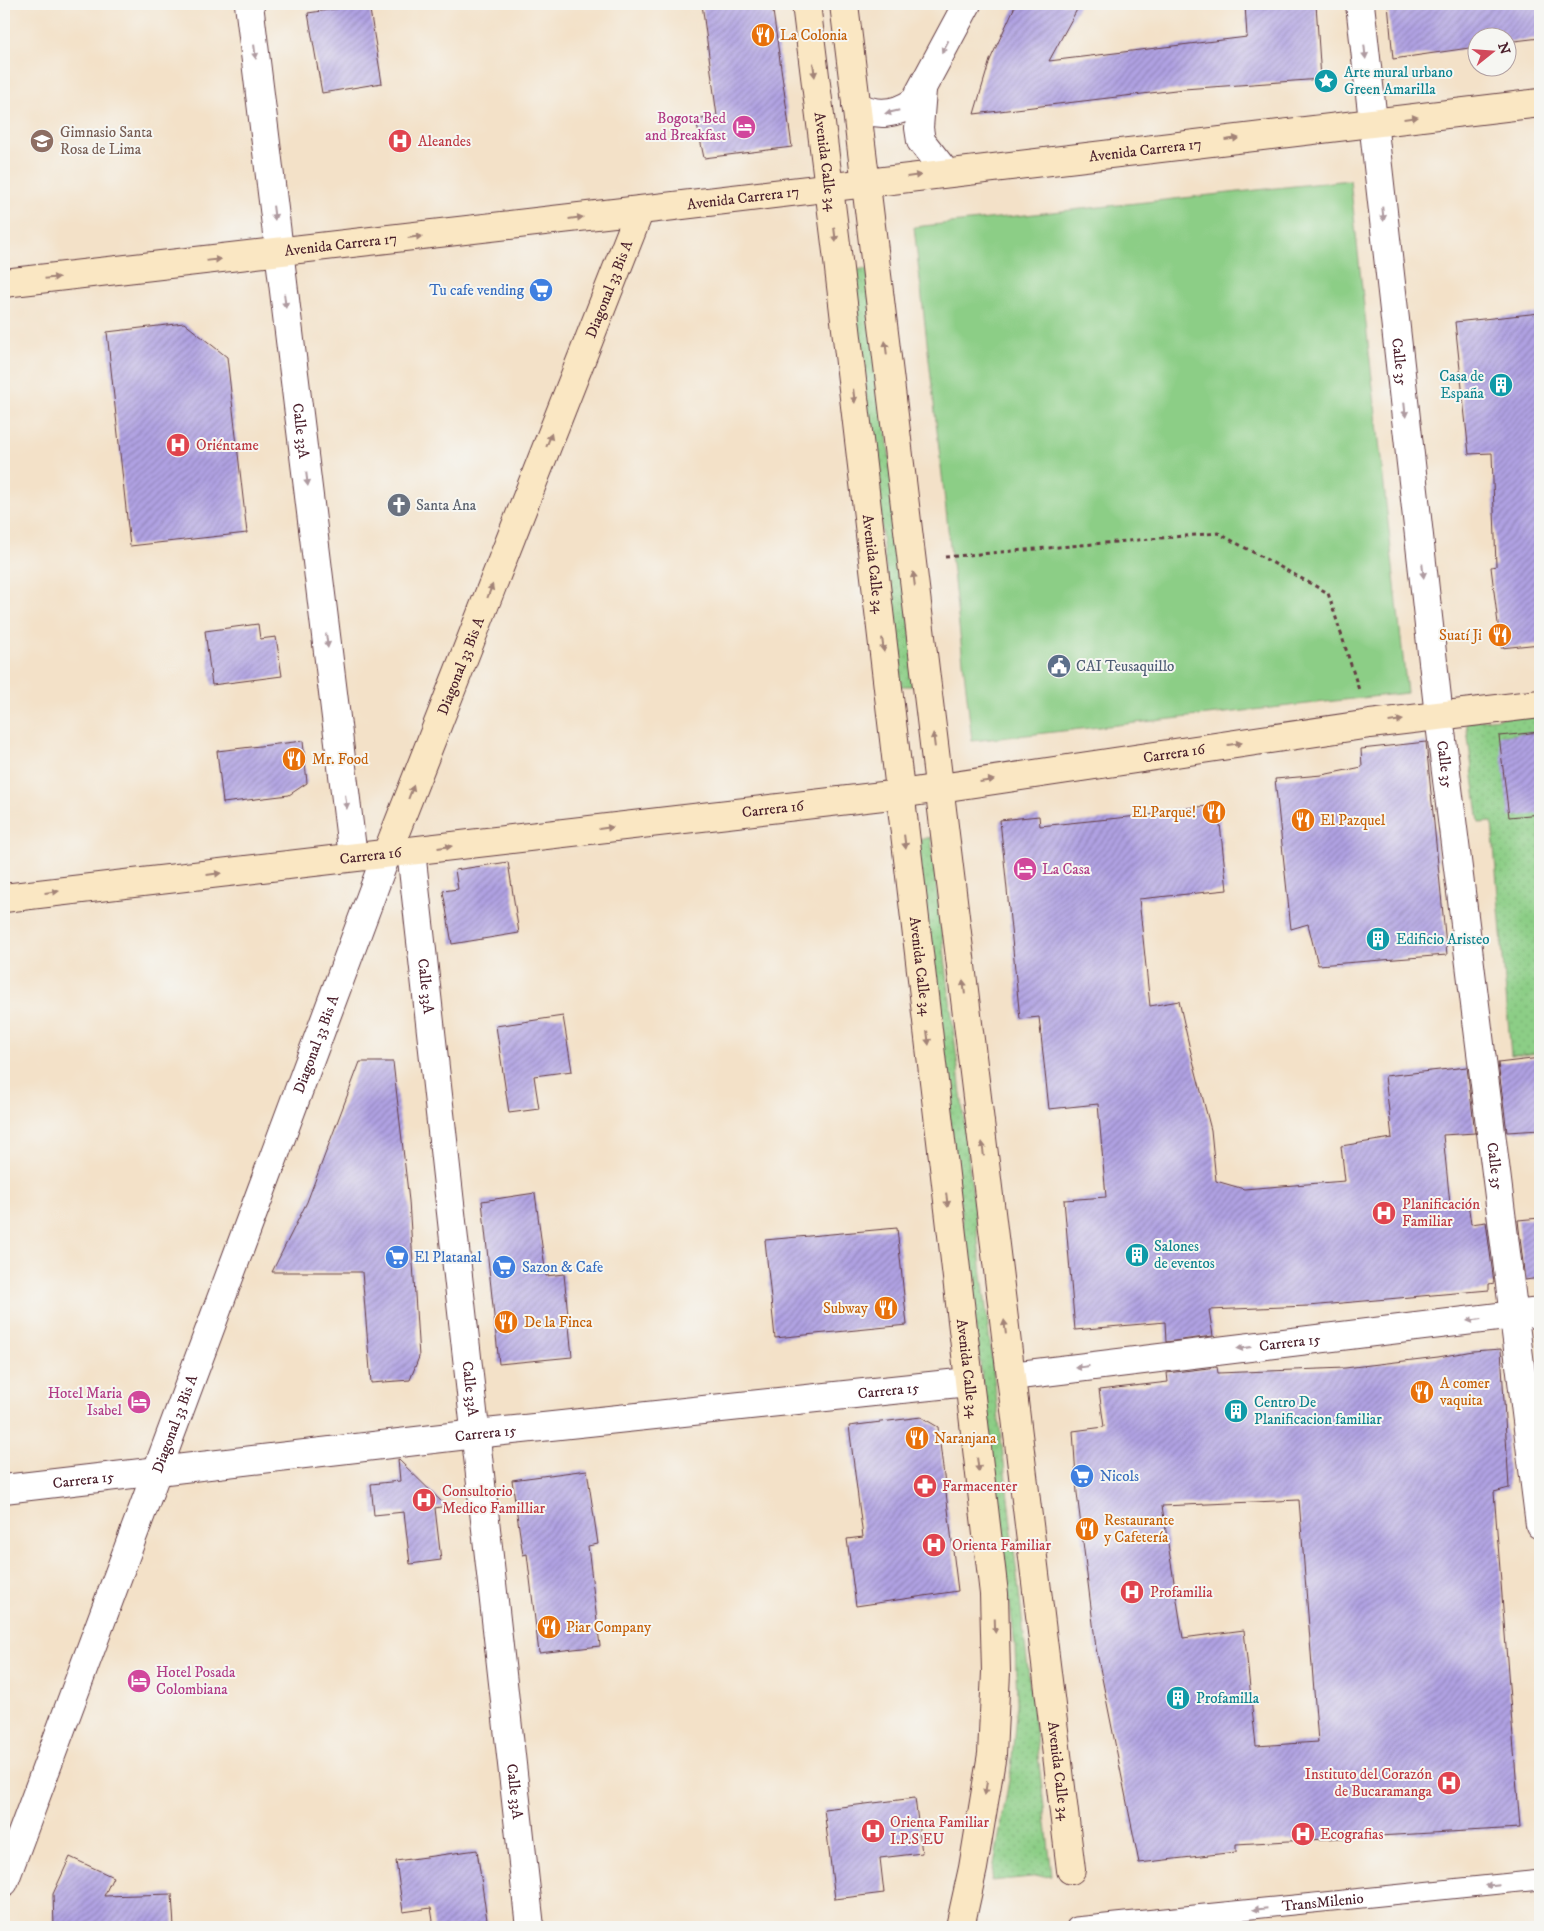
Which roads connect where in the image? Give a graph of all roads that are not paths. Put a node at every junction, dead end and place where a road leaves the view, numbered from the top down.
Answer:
1 (249, 4) edge
2 (806, 4) edge
3 (844, 4) edge
4 (967, 4) edge
5 (1360, 4) edge
6 (922, 90) junction
7 (1540, 103) edge
8 (856, 105) junction
9 (1373, 122) junction
10 (946, 173) junction
11 (866, 183) junction
12 (829, 186) junction
13 (640, 210) junction
14 (280, 252) junction
15 (4, 284) edge
16 (1540, 704) edge
17 (1440, 716) junction
18 (939, 788) junction
19 (900, 794) junction
20 (399, 852) junction
21 (353, 858) junction
22 (4, 898) edge
23 (1528, 1314) edge
24 (1011, 1376) junction
25 (968, 1382) junction
26 (476, 1434) junction
27 (157, 1470) junction
28 (4, 1488) edge
29 (1540, 1525) edge
30 (1071, 1870) dead end
31 (1540, 1880) edge
32 (4, 1882) edge
33 (530, 1927) edge
34 (960, 1927) edge
35 (1076, 1927) edge

1 -> 14 street, Calle 33A
2 -> 12 main road, Avenida Calle 34
3 - 8 main road, Avenida Calle 34
4 -> 6 street
5 -> 9 street, Calle 35
6 -> 8 street
6 - 10 street
9 -> 7 main road, Avenida Carrera 17
8 - 11 main road, Avenida Calle 34
10 -> 9 main road, Avenida Carrera 17
9 -> 17 street, Calle 35
11 -> 10 main road, Avenida Carrera 17
11 - 12 main road, Avenida Carrera 17
18 -> 11 main road, Avenida Calle 34
12 - 13 main road, Avenida Carrera 17
12 -> 19 main road, Avenida Calle 34
14 -> 13 main road, Avenida Carrera 17
20 -> 13 main road, Diagonal 33 Bis A
15 -> 14 main road, Avenida Carrera 17
14 -> 21 street, Calle 33A
16 - 17 main road, Carrera 16
18 -> 17 main road, Carrera 16
17 - 23 street, Calle 35
18 - 19 main road, Carrera 16
24 -> 18 main road, Avenida Calle 34
20 -> 19 main road, Carrera 16
19 -> 25 main road, Avenida Calle 34
20 - 21 main road, Carrera 16
20 - 26 street, Calle 33A
20 - 27 street, Diagonal 33 Bis A
22 -> 21 main road, Carrera 16
23 -> 24 street, Carrera 15
23 - 29 street, Calle 35
24 - 30 main road, Avenida Calle 34
25 - 26 street, Carrera 15
25 -> 34 main road, Avenida Calle 34
26 - 27 street, Carrera 15
26 - 33 street, Calle 33A
27 - 28 street, Carrera 15
27 - 32 street, Diagonal 33 Bis A
31 -> 35 lane, TransMilenio

